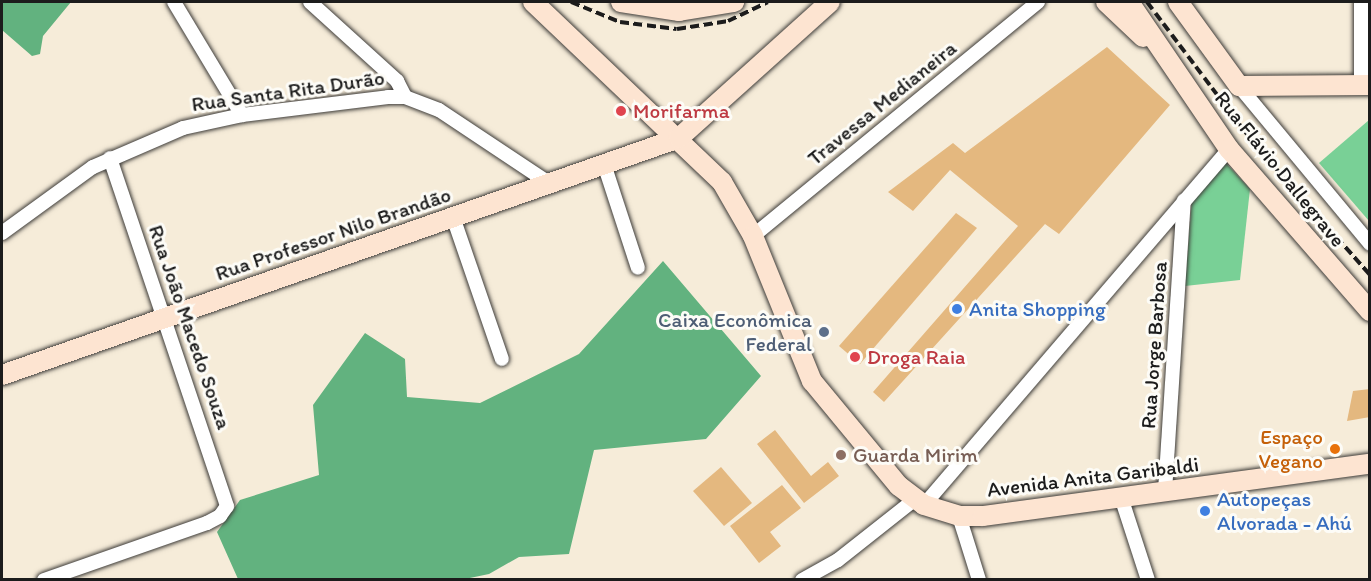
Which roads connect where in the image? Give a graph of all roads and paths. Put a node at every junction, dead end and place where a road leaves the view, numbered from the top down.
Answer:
1 (174, 2) edge
2 (310, 2) edge
3 (533, 2) edge
4 (621, 2) edge
5 (734, 2) edge
6 (830, 2) edge
7 (1038, 2) edge
8 (1106, 2) edge
9 (1129, 2) edge
10 (1178, 2) edge
11 (1361, 2) edge
12 (1161, 53) junction
13 (1365, 85) edge
14 (1239, 86) junction
15 (405, 97) junction
16 (242, 115) junction
17 (679, 138) junction
18 (1229, 149) junction
19 (110, 158) junction
20 (604, 164) junction
21 (549, 183) junction
22 (1184, 201) junction
23 (453, 217) junction
24 (2, 233) edge
25 (753, 236) junction
26 (1370, 244) edge
27 (638, 268) dead end
28 (1370, 311) edge
29 (164, 318) junction
30 (502, 359) dead end
31 (2, 375) edge
32 (1370, 464) edge
33 (1165, 491) junction
34 (1121, 497) junction
35 (919, 502) junction
36 (959, 516) junction
37 (44, 579) edge
38 (802, 579) edge
39 (980, 579) edge
40 (1148, 579) edge

1 - 16 street
2 - 15 street
3 - 17 main road
4 - 5 main road
6 - 17 main road
7 - 25 street, Travessa Medianeira
8 - 12 main road, Rua Flávio Dallegrave
9 - 12 main road, Rua Flávio Dallegrave
10 - 14 main road, Rua Flávio Dallegrave
11 - 13 street
12 - 18 main road, Rua Flávio Dallegrave
13 - 14 main road
14 - 26 street, Rua Flávio Dallegrave
15 - 16 street, Rua Santa Rita Durão
15 - 21 street, Rua Santa Rita Durão
16 - 19 street, Rua Santa Rita Durão
17 - 20 main road, Rua Professor Nilo Brandão
17 - 25 main road
18 - 22 street
18 - 28 main road, Rua Flávio Dallegrave
19 - 24 street, Rua Santa Rita Durão
19 - 29 street, Rua João Macedo Souza
20 - 21 main road, Rua Professor Nilo Brandão
20 - 27 street
21 - 23 main road, Rua Professor Nilo Brandão
22 - 33 street, Rua Jorge Barbosa
22 - 35 street
23 - 29 main road, Rua Professor Nilo Brandão
23 - 30 street
25 - 35 main road
29 - 31 main road, Rua Professor Nilo Brandão
29 - 37 street, Rua João Macedo Souza
32 - 33 main road, Avenida Anita Garibaldi
33 - 34 main road, Avenida Anita Garibaldi
34 - 36 main road, Avenida Anita Garibaldi
34 - 40 street
35 - 36 main road, Avenida Anita Garibaldi
35 - 38 street
36 - 39 street

